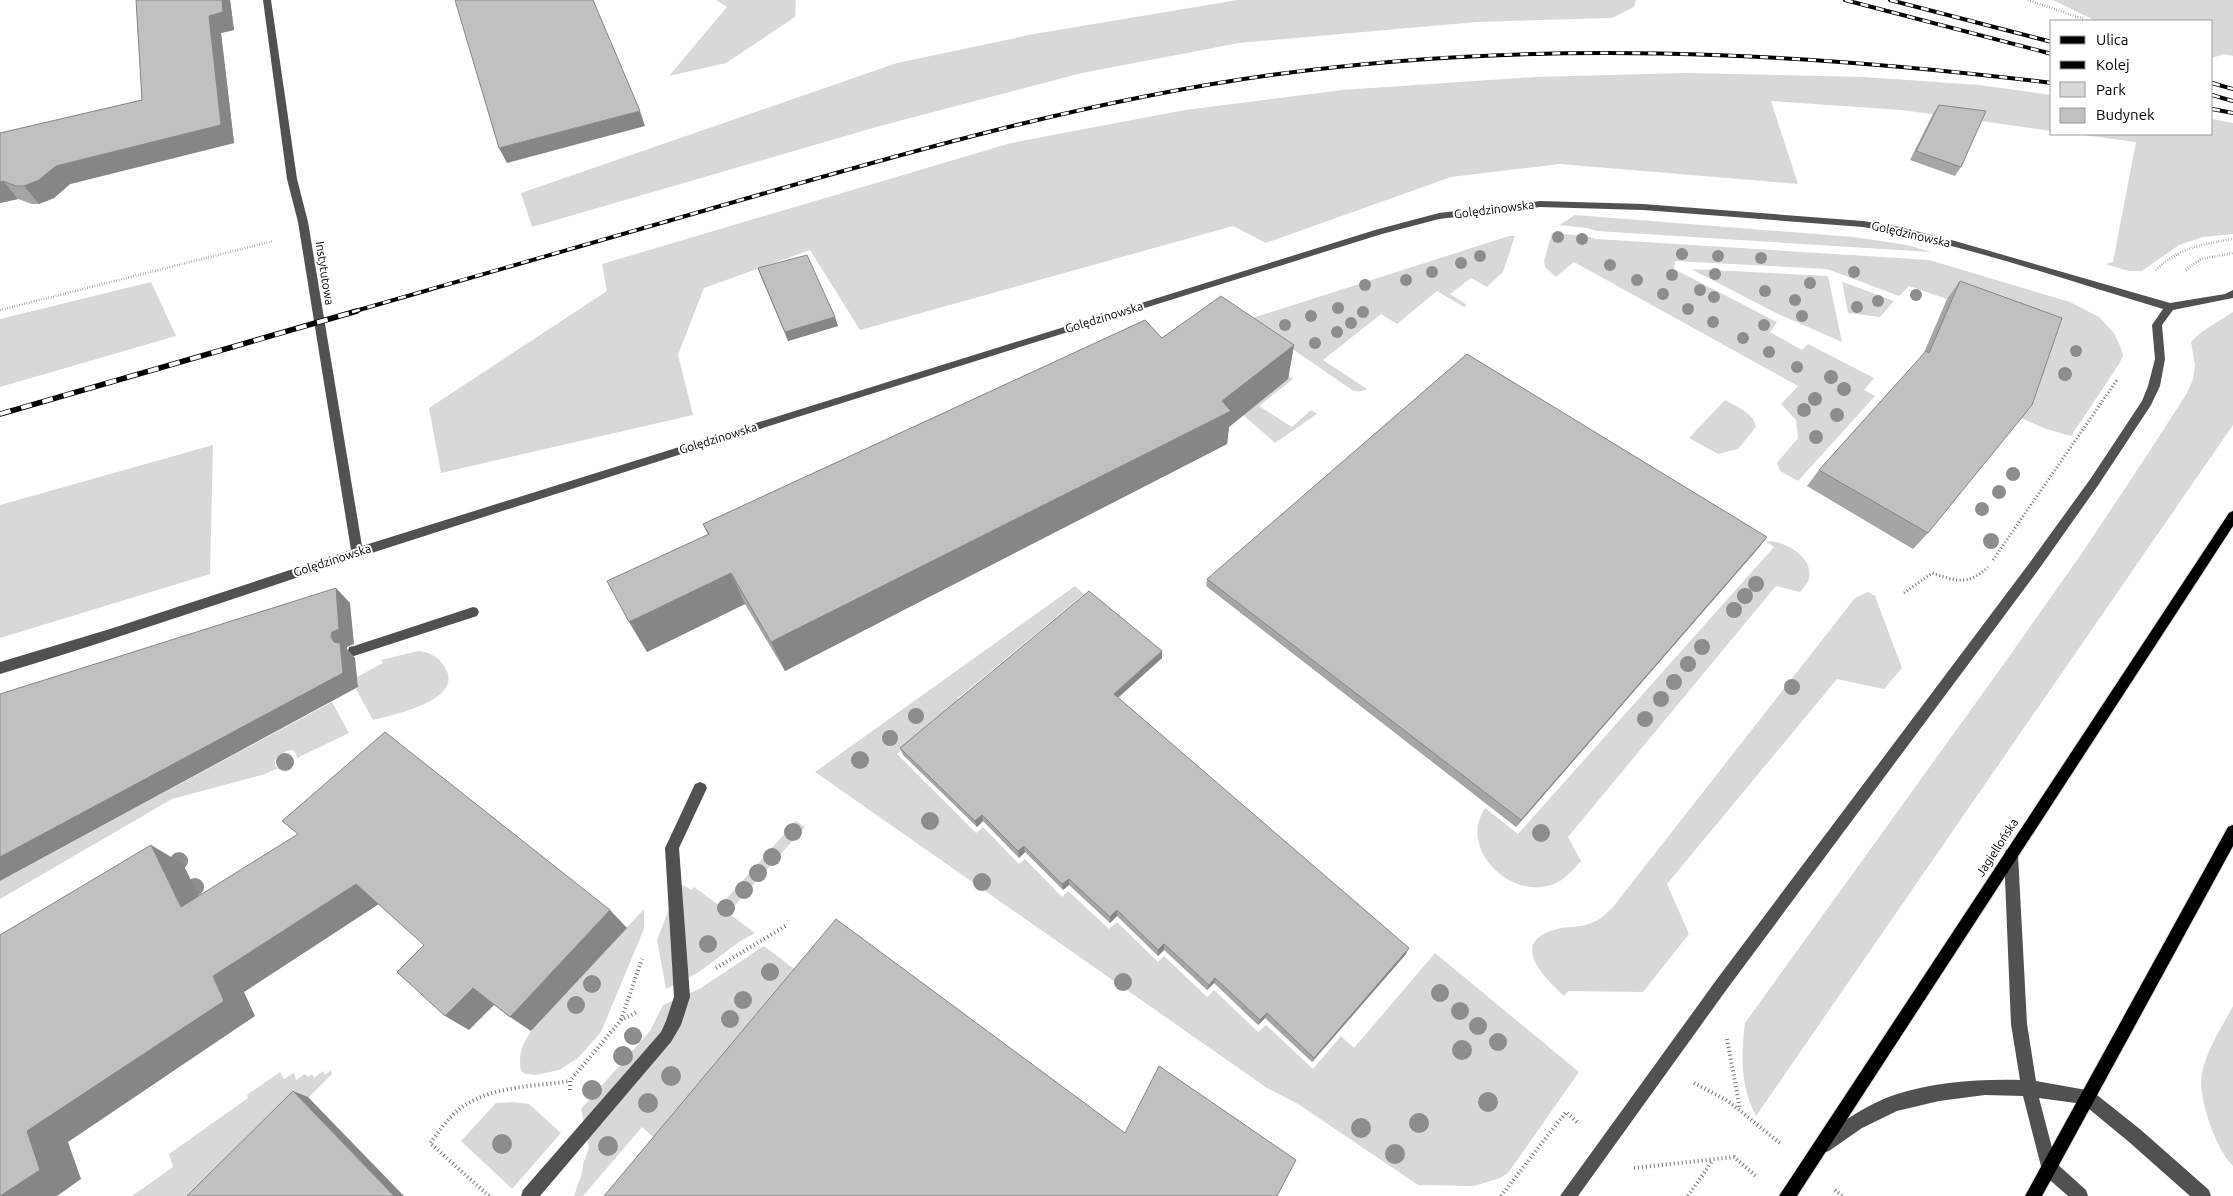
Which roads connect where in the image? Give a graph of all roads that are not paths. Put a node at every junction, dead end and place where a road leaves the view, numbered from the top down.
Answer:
1 (266, 0) edge
2 (2233, 294) edge
3 (2170, 307) junction
4 (2233, 516) edge
5 (358, 552) junction
6 (474, 612) dead end
7 (354, 651) dead end
8 (0, 668) edge
9 (700, 788) dead end
10 (2233, 832) edge
11 (2011, 855) junction
12 (2029, 1088) junction
13 (2086, 1097) junction
14 (1820, 1147) junction
15 (2049, 1168) junction
16 (529, 1196) edge
17 (1568, 1196) edge
18 (1787, 1196) edge
19 (2033, 1196) edge
20 (2080, 1196) edge
21 (2204, 1196) edge

1 - 5 street, Instytutowa
2 - 3 street, Golędzinowska
3 - 5 street, Golędzinowska
3 - 17 street
4 - 11 main road, Jagiellońska
5 - 8 street, Golędzinowska
6 - 7 street
9 - 16 street
10 - 13 main road
11 - 12 street
11 - 14 main road, Jagiellońska
12 - 13 street
12 - 14 street
12 - 15 street
13 - 15 main road
13 - 21 street
14 - 18 main road, Jagiellońska
15 - 19 main road
15 - 20 street

